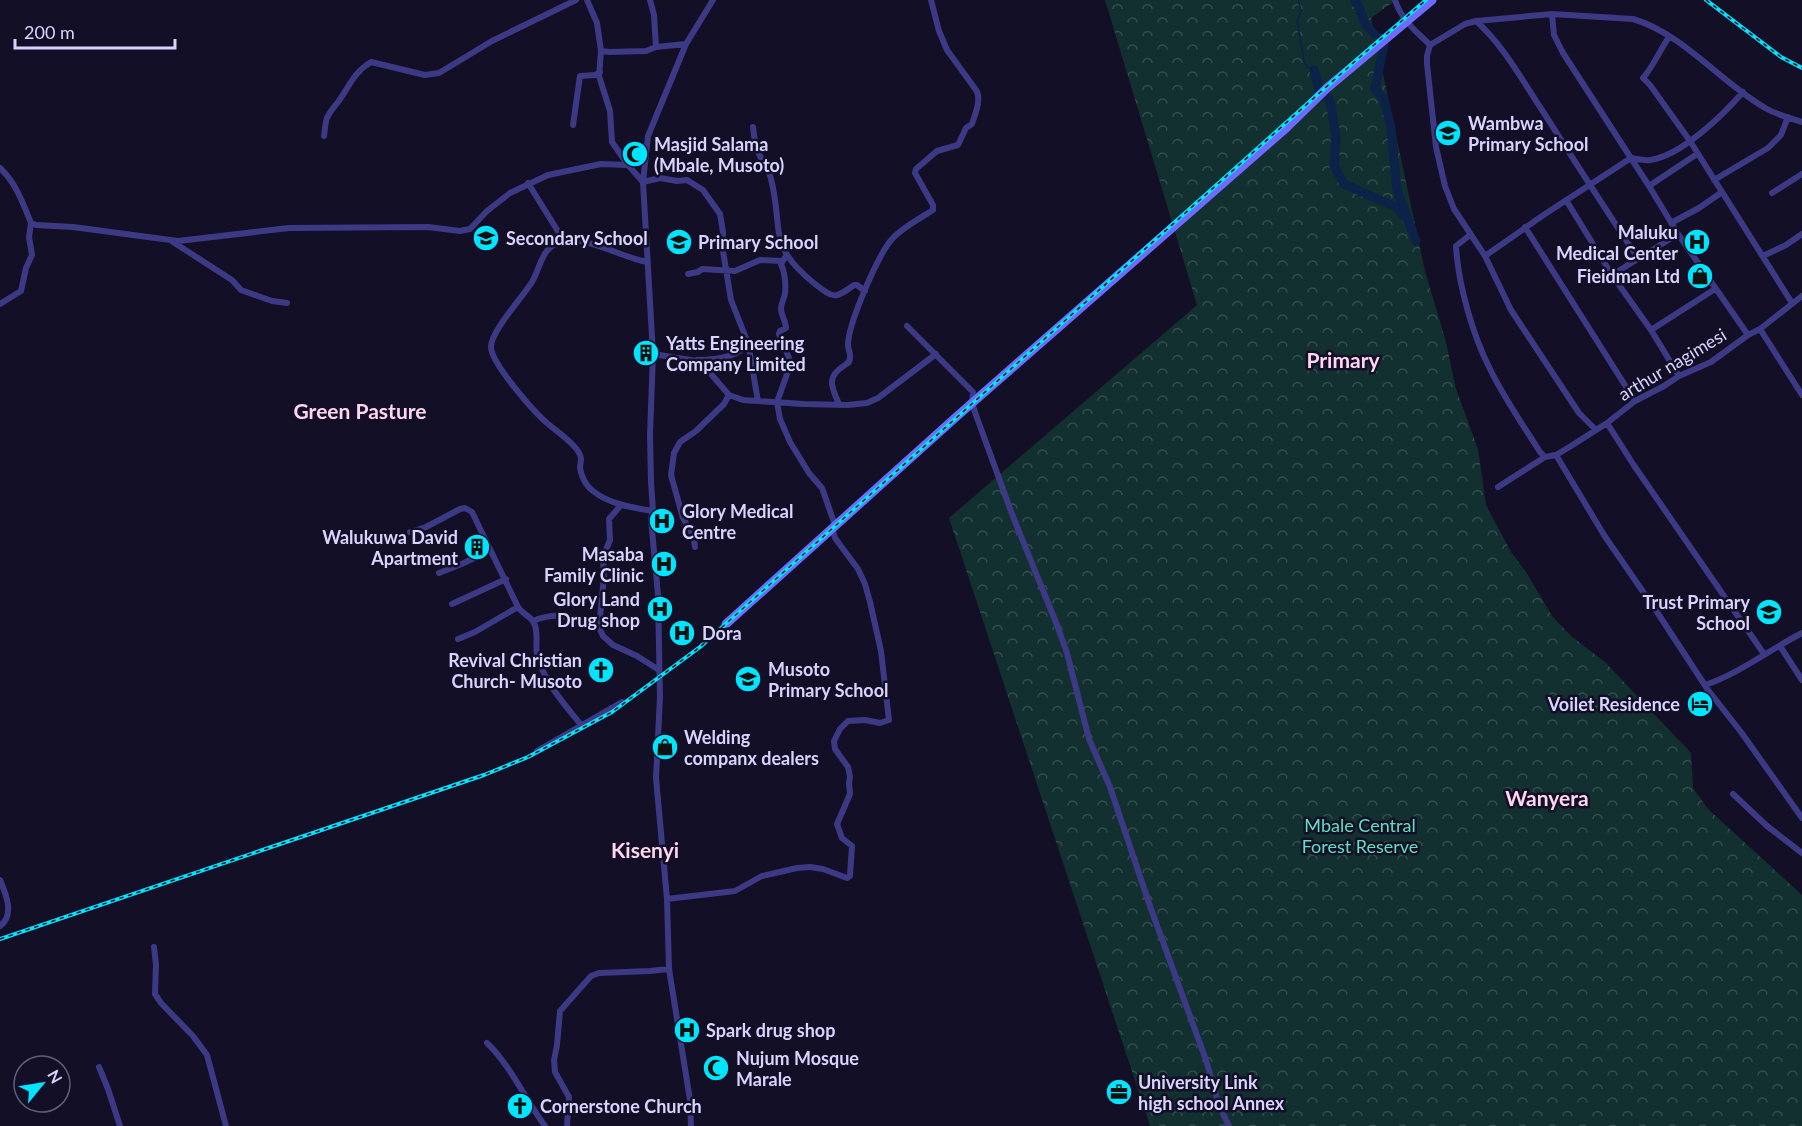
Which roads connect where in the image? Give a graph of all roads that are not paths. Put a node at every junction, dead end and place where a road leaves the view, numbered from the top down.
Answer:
1 (576, 0) edge
2 (587, 0) edge
3 (650, 0) edge
4 (713, 0) edge
5 (931, 0) edge
6 (1395, 0) edge
7 (1432, 0) edge
8 (1552, 14) junction
9 (1476, 21) junction
10 (1406, 22) junction
11 (1669, 37) junction
12 (686, 44) junction
13 (1430, 45) junction
14 (656, 47) junction
15 (601, 51) junction
16 (600, 72) junction
17 (1743, 92) junction
18 (1788, 117) junction
19 (1802, 122) edge
20 (573, 125) dead end
21 (753, 127) dead end
22 (324, 136) dead end
23 (1690, 141) junction
24 (1697, 154) junction
25 (1631, 158) junction
26 (628, 165) junction
27 (0, 168) edge
28 (1802, 174) edge
29 (1714, 180) junction
30 (643, 182) junction
31 (528, 183) junction
32 (1589, 186) junction
33 (1649, 186) junction
34 (1722, 192) junction
35 (1772, 193) dead end
36 (1566, 200) junction
37 (31, 223) junction
38 (1671, 223) junction
39 (1525, 227) junction
40 (1678, 234) junction
41 (1802, 234) edge
42 (1470, 235) junction
43 (170, 240) junction
44 (564, 241) junction
45 (1763, 255) junction
46 (1485, 256) junction
47 (784, 258) junction
48 (1638, 258) junction
49 (647, 262) junction
50 (727, 272) junction
51 (688, 274) dead end
52 (1611, 274) junction
53 (1715, 289) junction
54 (865, 291) junction
55 (1802, 296) edge
56 (287, 303) dead end
57 (1792, 303) junction
58 (0, 304) edge
59 (907, 326) dead end
60 (1651, 330) junction
61 (1760, 330) junction
62 (1748, 336) junction
63 (748, 343) junction
64 (653, 354) junction
65 (936, 354) junction
66 (697, 361) junction
67 (1679, 376) junction
68 (729, 395) junction
69 (1802, 395) edge
70 (758, 401) junction
71 (1635, 401) junction
72 (777, 402) junction
73 (972, 403) junction
74 (839, 404) junction
75 (1607, 423) junction
76 (1595, 429) junction
77 (1556, 455) junction
78 (1545, 458) junction
79 (1498, 488) dead end
80 (621, 505) junction
81 (653, 511) junction
82 (834, 526) junction
83 (410, 532) dead end
84 (695, 547) dead end
85 (490, 550) junction
86 (439, 573) dead end
87 (506, 579) junction
88 (452, 604) dead end
89 (518, 607) junction
90 (533, 621) junction
91 (726, 624) dead end
92 (599, 627) junction
93 (1802, 633) edge
94 (458, 639) dead end
95 (1780, 646) junction
96 (1764, 654) junction
97 (659, 670) junction
98 (1802, 680) edge
99 (1705, 685) junction
100 (622, 702) dead end
101 (582, 726) junction
102 (537, 751) dead end
103 (1733, 794) dead end
104 (1802, 818) edge
105 (1802, 853) edge
106 (0, 880) edge
107 (667, 899) junction
108 (0, 926) edge
109 (153, 947) dead end
110 (669, 969) junction
111 (487, 1043) dead end
112 (99, 1067) dead end
113 (120, 1126) edge
114 (226, 1126) edge
115 (545, 1126) edge
116 (567, 1126) edge
117 (691, 1126) edge
118 (1229, 1126) edge

1 - 22 street
2 - 15 street
3 - 14 street
4 - 12 street
5 - 54 street
6 - 10 street
7 - 10 main road
8 - 9 street
8 - 11 street
8 - 25 street
9 - 13 street
9 - 32 street
10 - 13 street
10 - 73 main road
11 - 17 street
11 - 23 street
12 - 14 street
12 - 30 street
13 - 42 street
14 - 15 street
15 - 16 street
16 - 20 street
16 - 26 street
17 - 18 street
17 - 23 street
18 - 19 street
18 - 29 street
21 - 47 street
23 - 24 street
23 - 25 street
24 - 29 street
24 - 33 street
25 - 32 street
25 - 33 street
26 - 30 street
26 - 31 street
27 - 37 street
28 - 35 street
29 - 34 street
30 - 49 street
30 - 50 street
31 - 43 street
31 - 44 street
32 - 36 street
32 - 48 street
33 - 38 street
34 - 38 street
34 - 45 street
36 - 39 street
36 - 52 street
37 - 43 street
37 - 58 street
38 - 40 street
39 - 46 street
39 - 71 street
40 - 48 street
40 - 53 street
41 - 45 street
42 - 46 street
42 - 78 street
43 - 56 street
44 - 49 street
44 - 80 street
45 - 57 street
46 - 76 street
47 - 50 street
47 - 54 street
47 - 72 street
48 - 52 street
49 - 64 street
50 - 51 street
50 - 63 street
52 - 60 street
53 - 60 street
53 - 62 street
54 - 74 street
55 - 57 street, arthur nagimesi
57 - 61 street, arthur nagimesi
59 - 65 street
60 - 67 street
61 - 62 street, arthur nagimesi
61 - 69 street
62 - 67 street, arthur nagimesi
63 - 66 street
63 - 70 street
64 - 66 street
64 - 81 street
65 - 73 street
65 - 74 street
66 - 68 street
67 - 71 street, arthur nagimesi
68 - 70 street
68 - 84 street
70 - 72 street
71 - 75 street, arthur nagimesi
72 - 74 street
72 - 82 street
73 - 82 main road
73 - 118 street
75 - 76 street, arthur nagimesi
75 - 96 street
76 - 77 street, arthur nagimesi
77 - 78 street, arthur nagimesi
77 - 99 street
78 - 79 street, arthur nagimesi
80 - 81 street
80 - 92 street
81 - 97 street
82 - 91 main road
82 - 107 street
83 - 85 street
85 - 86 street
85 - 87 street
87 - 88 street
87 - 89 street
89 - 90 street
89 - 94 street
90 - 92 street
90 - 101 street
92 - 97 street
93 - 95 street
95 - 96 street
95 - 98 street
96 - 99 street
97 - 107 street
99 - 104 street
100 - 101 street
101 - 102 street
103 - 105 street
106 - 108 street
107 - 110 street
109 - 114 street
110 - 116 street
110 - 117 street
111 - 115 street
112 - 113 street

